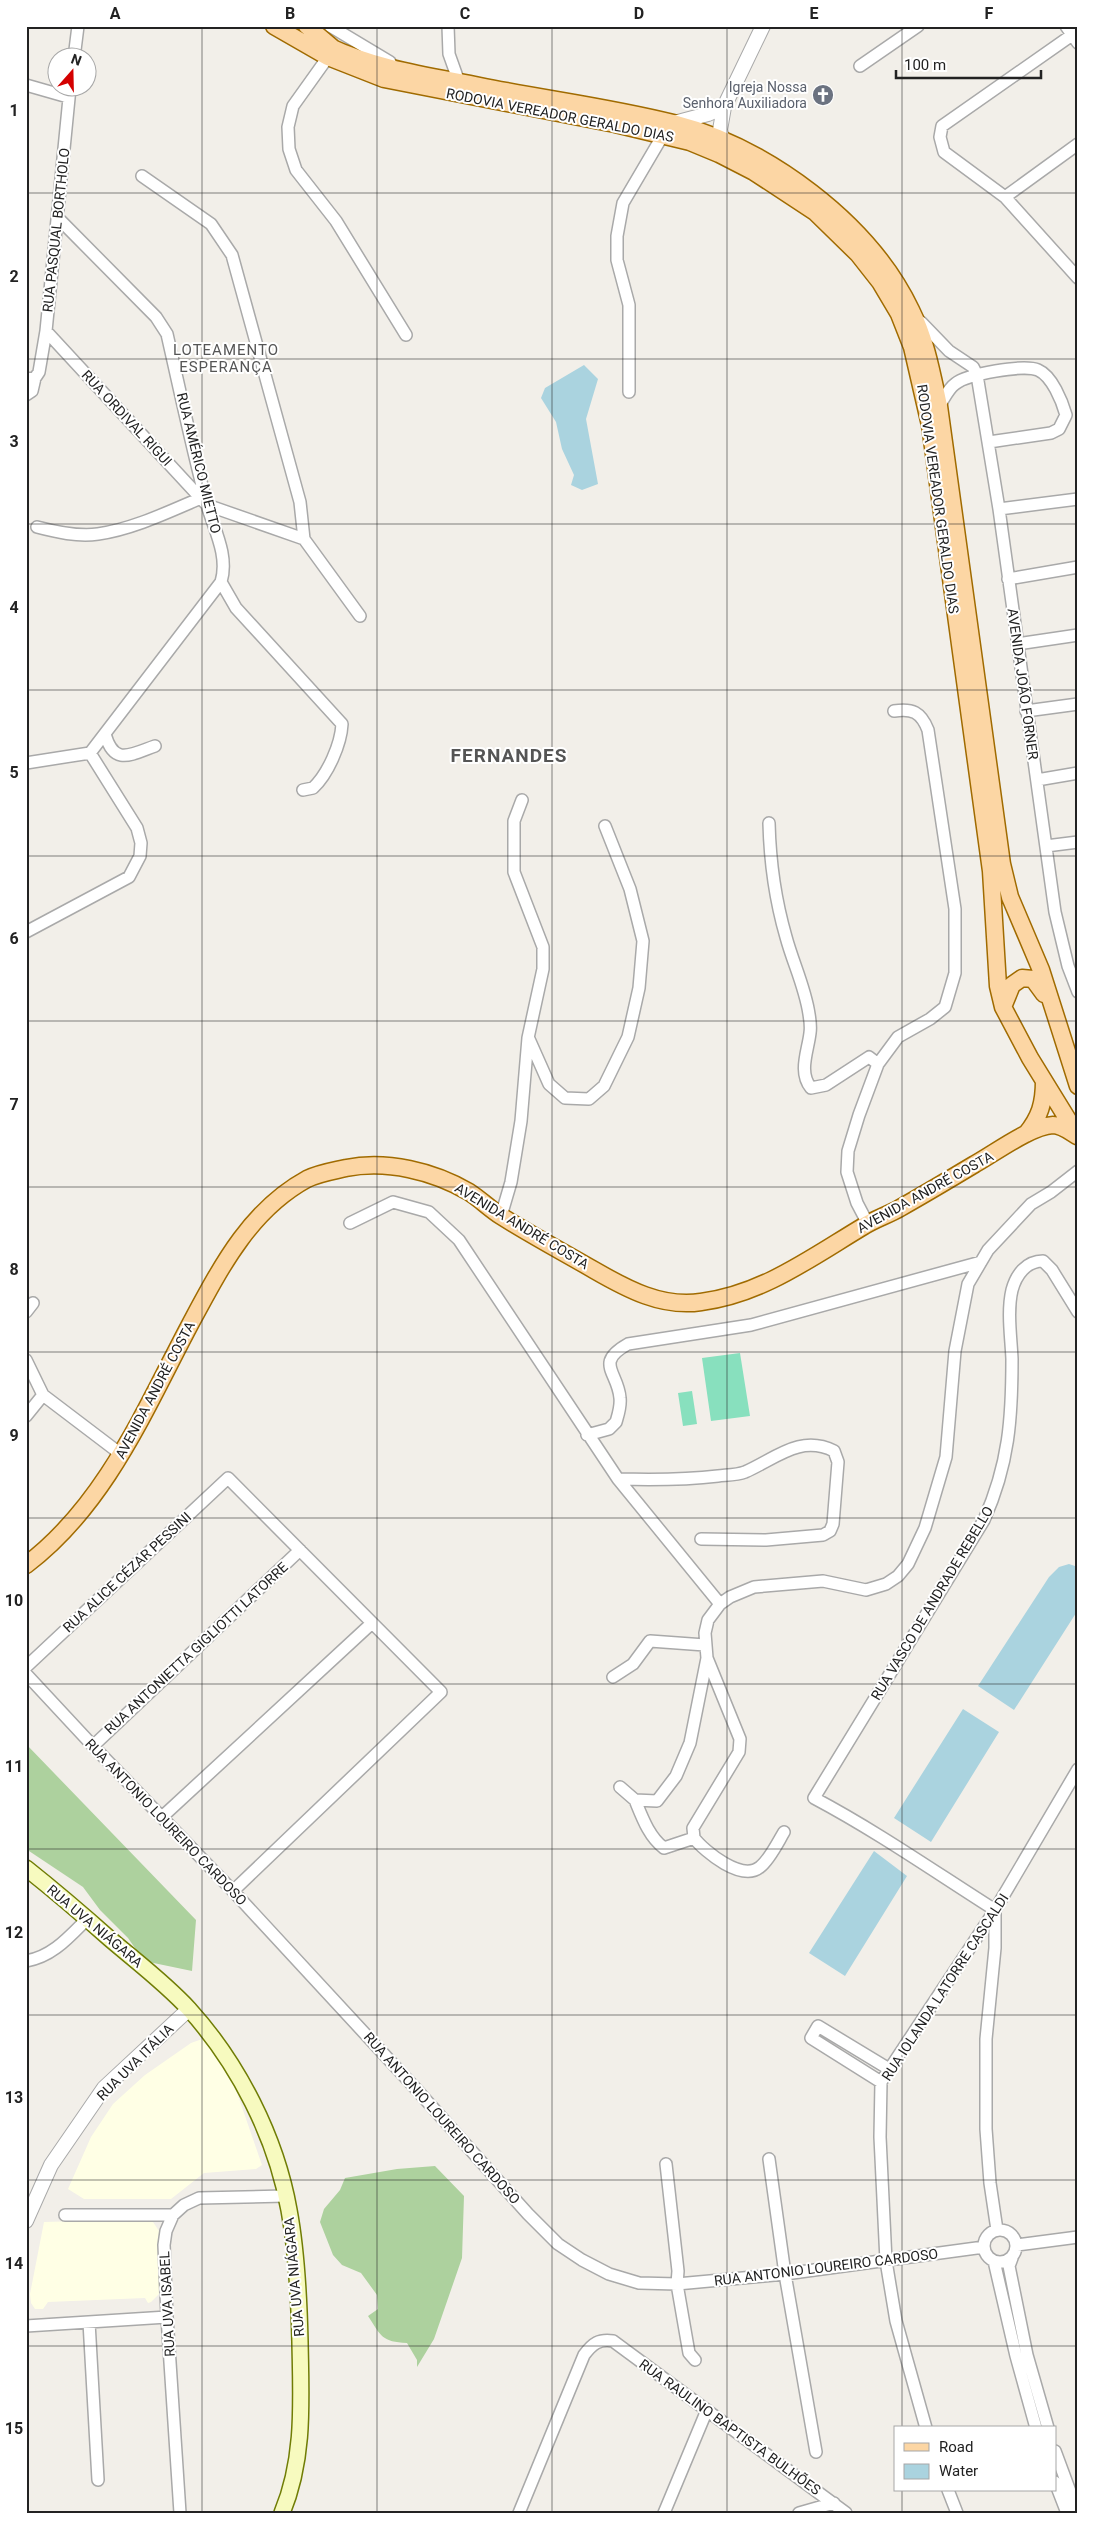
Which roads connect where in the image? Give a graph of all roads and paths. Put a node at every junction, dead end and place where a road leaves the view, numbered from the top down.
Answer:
1 (78, 26) edge
2 (274, 26) edge
3 (289, 26) edge
4 (306, 26) edge
5 (330, 26) edge
6 (448, 26) edge
7 (763, 26) edge
8 (918, 26) edge
9 (1072, 35) edge
10 (75, 48) edge
11 (331, 53) junction
12 (860, 66) dead end
13 (409, 73) junction
14 (459, 82) junction
15 (26, 85) edge
16 (48, 89) edge
17 (68, 98) edge
18 (724, 106) junction
19 (668, 129) junction
20 (723, 141) junction
21 (1078, 144) edge
22 (142, 176) dead end
23 (1005, 197) junction
24 (58, 218) junction
25 (1078, 278) edge
26 (912, 311) junction
27 (46, 331) junction
28 (406, 335) dead end
29 (977, 374) junction
30 (33, 377) edge
31 (630, 392) dead end
32 (26, 394) edge
33 (940, 406) junction
34 (989, 442) junction
35 (1078, 499) edge
36 (204, 502) junction
37 (999, 509) junction
38 (36, 527) dead end
39 (304, 539) junction
40 (1078, 567) edge
41 (223, 577) junction
42 (1008, 578) junction
43 (360, 616) dead end
44 (1078, 635) edge
45 (1017, 644) junction
46 (1078, 704) edge
47 (894, 710) dead end
48 (1026, 711) junction
49 (105, 734) junction
50 (156, 746) dead end
51 (90, 753) junction
52 (26, 763) edge
53 (1078, 773) edge
54 (1037, 780) junction
55 (303, 790) dead end
56 (522, 800) dead end
57 (769, 823) dead end
58 (605, 826) dead end
59 (1078, 842) edge
60 (1046, 846) junction
61 (26, 932) edge
62 (1078, 992) edge
63 (1003, 1007) junction
64 (1056, 1013) junction
65 (528, 1038) junction
66 (878, 1064) junction
67 (1044, 1081) junction
68 (1078, 1086) edge
69 (1024, 1136) junction
70 (1078, 1136) edge
71 (1078, 1171) edge
72 (501, 1216) junction
73 (350, 1222) dead end
74 (868, 1224) junction
75 (981, 1262) junction
76 (1078, 1312) edge
77 (26, 1360) edge
78 (44, 1395) junction
79 (26, 1416) edge
80 (587, 1435) junction
81 (122, 1455) junction
82 (618, 1478) junction
83 (701, 1539) dead end
84 (300, 1550) junction
85 (26, 1565) edge
86 (720, 1604) junction
87 (372, 1623) junction
88 (705, 1645) junction
89 (707, 1658) junction
90 (26, 1667) edge
91 (26, 1674) edge
92 (613, 1678) dead end
93 (93, 1746) junction
94 (1078, 1769) edge
95 (620, 1787) dead end
96 (635, 1800) junction
97 (162, 1817) junction
98 (784, 1832) dead end
99 (694, 1838) junction
100 (26, 1868) edge
101 (234, 1891) junction
102 (996, 1910) junction
103 (87, 1919) junction
104 (26, 1961) edge
105 (189, 2009) junction
106 (889, 2070) junction
107 (881, 2082) junction
108 (769, 2159) dead end
109 (666, 2164) dead end
110 (285, 2196) junction
111 (65, 2215) dead end
112 (173, 2216) junction
113 (27, 2219) edge
114 (997, 2230) junction
115 (1078, 2237) edge
116 (1017, 2245) junction
117 (984, 2247) junction
118 (1012, 2258) junction
119 (886, 2261) junction
120 (994, 2261) junction
121 (785, 2274) junction
122 (676, 2284) junction
123 (167, 2317) junction
124 (89, 2322) junction
125 (26, 2326) edge
126 (695, 2360) dead end
127 (707, 2410) junction
128 (925, 2426) edge
129 (1035, 2426) edge
130 (1047, 2426) edge
131 (816, 2452) dead end
132 (1056, 2454) edge
133 (98, 2480) dead end
134 (1056, 2485) edge
135 (949, 2492) edge
136 (834, 2503) junction
137 (180, 2513) edge
138 (282, 2513) edge
139 (519, 2513) edge
140 (664, 2513) edge
141 (798, 2513) edge
142 (846, 2513) edge
143 (957, 2513) edge
144 (1067, 2513) edge
145 (1078, 2513) edge

1 - 10 street
2 - 11 main road, RODOVIA VEREADOR GERALDO DIAS
3 - 11 main road, RODOVIA VEREADOR GERALDO DIAS
4 - 11 main road
5 - 13 street
6 - 14 street
7 - 18 street
8 - 12 street
9 - 23 street
11 - 13 main road, RODOVIA VEREADOR GERALDO DIAS
11 - 19 main road, RODOVIA VEREADOR GERALDO DIAS
11 - 28 street
13 - 14 main road, RODOVIA VEREADOR GERALDO DIAS
14 - 19 main road, RODOVIA VEREADOR GERALDO DIAS
15 - 16 street
17 - 24 street, RUA PASQUAL BORTHOLO
18 - 19 street
18 - 20 street
19 - 20 main road, RODOVIA VEREADOR GERALDO DIAS
19 - 31 street
19 - 63 main road, RODOVIA VEREADOR GERALDO DIAS
20 - 26 main road, RODOVIA VEREADOR GERALDO DIAS
21 - 23 street
22 - 39 street
23 - 25 street
24 - 27 street, RUA PASQUAL BORTHOLO
24 - 36 street, RUA AMÉRICO MIETTO
26 - 29 street
26 - 33 main road, RODOVIA VEREADOR GERALDO DIAS
27 - 30 street, RUA PASQUAL BORTHOLO
27 - 36 street, RUA ORDIVAL RIGUI
29 - 33 street
29 - 34 street, AVENIDA JOÃO FORNER
29 - 34 street
30 - 32 street, RUA PASQUAL BORTHOLO
33 - 64 main road, RODOVIA VEREADOR GERALDO DIAS
34 - 37 street, AVENIDA JOÃO FORNER
35 - 37 street
36 - 38 street
36 - 39 street
36 - 41 street, RUA AMÉRICO MIETTO
37 - 42 street, AVENIDA JOÃO FORNER
39 - 43 street
40 - 42 street
41 - 49 street
41 - 55 street
42 - 45 street, AVENIDA JOÃO FORNER
44 - 45 street
45 - 48 street, AVENIDA JOÃO FORNER
46 - 48 street
47 - 66 street
48 - 54 street, AVENIDA JOÃO FORNER
49 - 50 street
49 - 51 street
51 - 52 street
51 - 61 street
53 - 54 street
54 - 60 street, AVENIDA JOÃO FORNER
56 - 65 street
57 - 66 street
58 - 65 street
59 - 60 street
60 - 62 street, AVENIDA JOÃO FORNER
63 - 64 main road
63 - 67 main road, RODOVIA VEREADOR GERALDO DIAS
64 - 68 main road, RODOVIA VEREADOR GERALDO DIAS
65 - 72 street
66 - 74 street
67 - 69 main road, AVENIDA ANDRÉ COSTA
67 - 70 main road, RODOVIA VEREADOR GERALDO DIAS
69 - 70 main road, AVENIDA ANDRÉ COSTA
69 - 74 main road, AVENIDA ANDRÉ COSTA
71 - 75 street
72 - 74 main road, AVENIDA ANDRÉ COSTA
72 - 81 main road, AVENIDA ANDRÉ COSTA
73 - 80 street
75 - 80 street
75 - 86 street
76 - 102 street, RUA VASCO DE ANDRADE REBELLO
77 - 78 street
78 - 79 street
78 - 81 street
80 - 82 street
81 - 85 main road, AVENIDA ANDRÉ COSTA
82 - 83 street
82 - 86 street
84 - 87 street
84 - 90 street, RUA ALICE CÉZAR PESSINI
84 - 93 street, RUA ANTONIETTA GIGLIOTTI LATORRE
86 - 88 street
87 - 97 street
87 - 101 street
88 - 89 street
88 - 92 street
89 - 96 street
89 - 99 street
91 - 93 street, RUA ANTONIO LOUREIRO CARDOSO
93 - 97 street, RUA ANTONIO LOUREIRO CARDOSO
94 - 102 street, RUA IOLANDA LATORRE CASCALDI
95 - 96 street
96 - 99 street
97 - 101 street, RUA ANTONIO LOUREIRO CARDOSO
98 - 99 street
100 - 103 main road, RUA UVA NIÁGARA
101 - 122 street, RUA ANTONIO LOUREIRO CARDOSO
102 - 106 street, RUA IOLANDA LATORRE CASCALDI
102 - 114 street
103 - 104 street
103 - 105 main road, RUA UVA NIÁGARA
105 - 110 main road, RUA UVA NIÁGARA
105 - 113 street, RUA UVA ITÁLIA
106 - 107 street, RUA IOLANDA LATORRE CASCALDI
106 - 107 street
107 - 119 street, RUA IOLANDA LATORRE CASCALDI
108 - 121 street
109 - 122 street
110 - 112 street
110 - 138 main road, RUA UVA NIÁGARA
111 - 112 street
112 - 123 street, RUA UVA ISABEL
114 - 116 street
114 - 117 street
115 - 116 street
116 - 118 street
117 - 119 street, RUA ANTONIO LOUREIRO CARDOSO
117 - 120 street
118 - 120 street
118 - 130 street
119 - 121 street, RUA ANTONIO LOUREIRO CARDOSO
119 - 128 street, RUA IOLANDA LATORRE CASCALDI
120 - 129 street
121 - 122 street, RUA ANTONIO LOUREIRO CARDOSO
121 - 131 street
122 - 126 street
123 - 124 street
123 - 137 street, RUA UVA ISABEL
124 - 125 street
124 - 133 street
127 - 136 street, RUA RAULINO BAPTISTA BULHÕES
127 - 139 street, RUA RAULINO BAPTISTA BULHÕES
127 - 140 street
132 - 145 street
134 - 144 street
135 - 143 street
136 - 141 street
136 - 142 street, RUA RAULINO BAPTISTA BULHÕES

